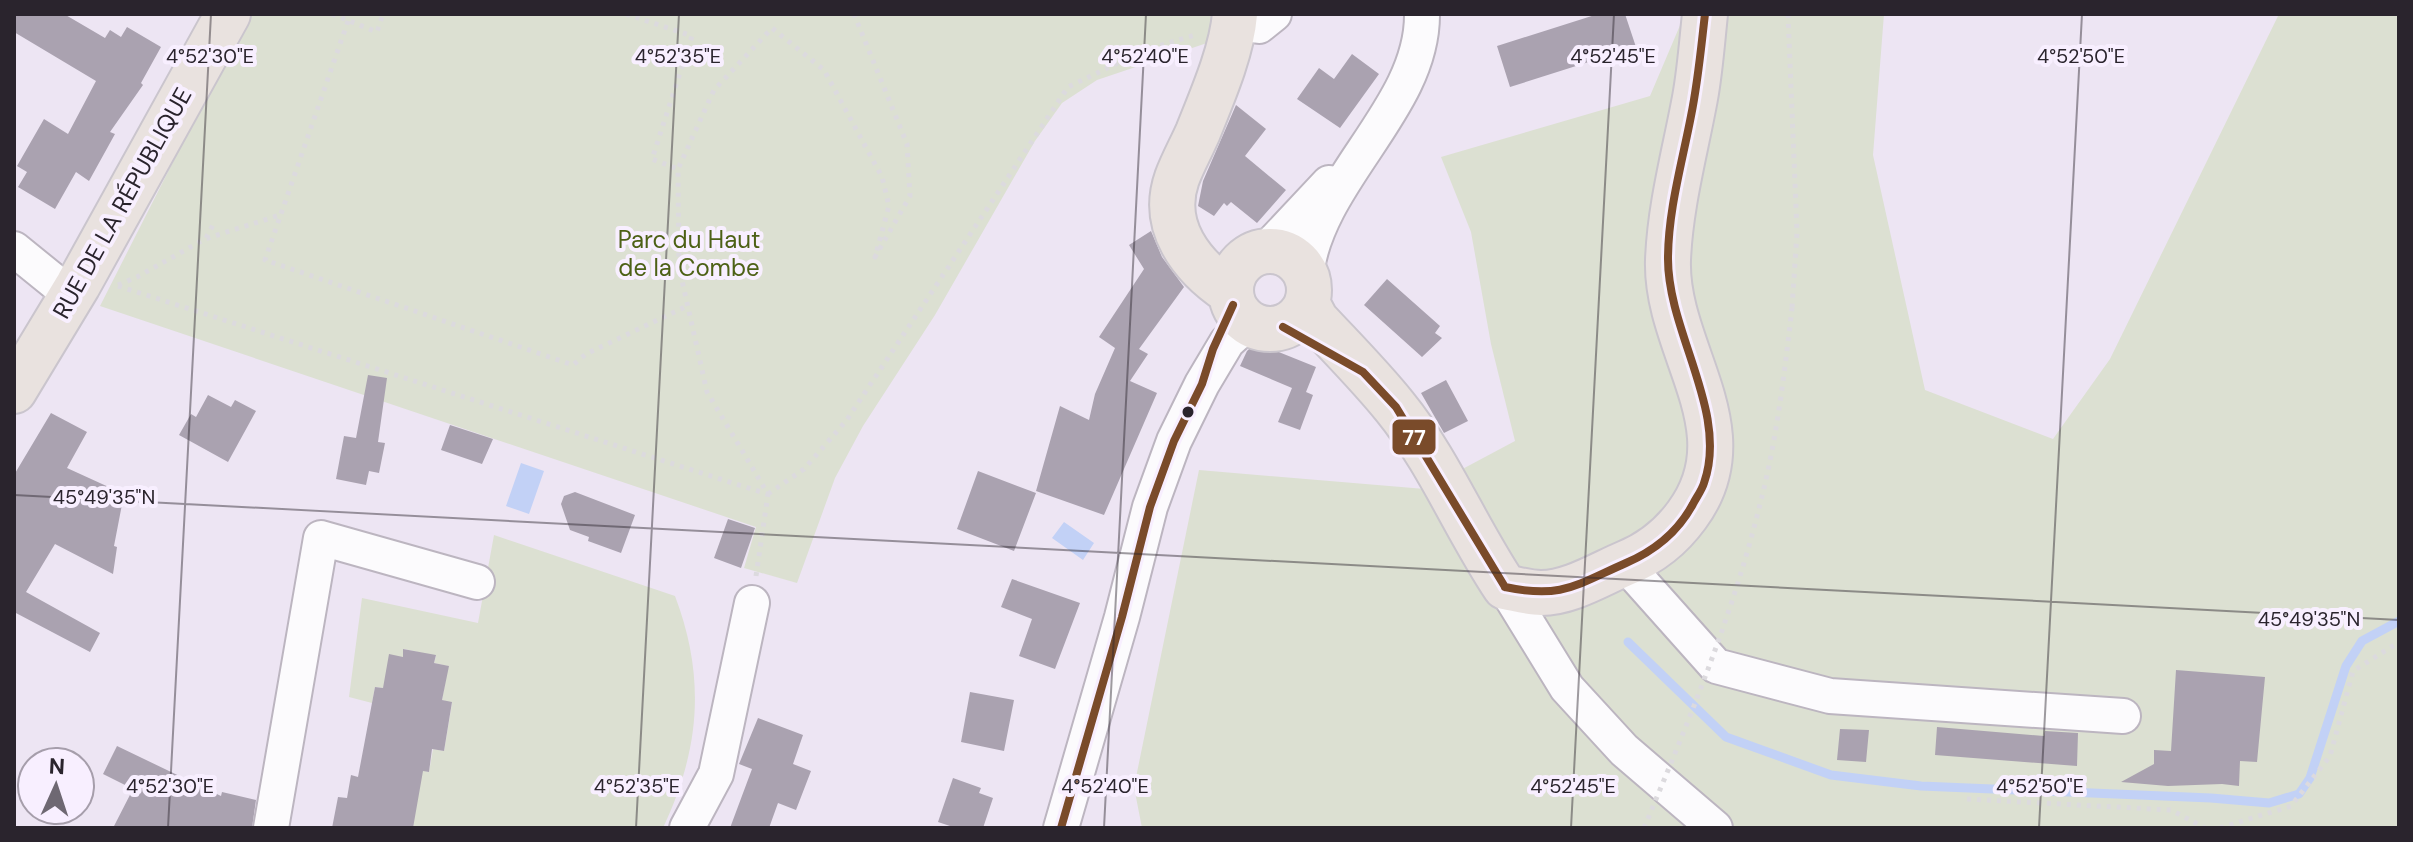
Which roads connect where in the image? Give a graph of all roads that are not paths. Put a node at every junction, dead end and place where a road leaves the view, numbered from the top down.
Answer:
1 (228, 14) edge
2 (1422, 14) edge
3 (1705, 14) edge
4 (1248, 17) edge
5 (1363, 149) junction
6 (14, 249) edge
7 (1265, 291) junction
8 (72, 296) junction
9 (14, 391) edge
10 (1625, 564) junction
11 (477, 582) dead end
12 (1505, 587) junction
13 (752, 603) road end
14 (2123, 716) dead end
15 (271, 828) edge
16 (687, 828) edge
17 (1061, 828) edge
18 (1715, 828) edge

1 - 8 main road, RUE DE LA RÉPUBLIQUE
2 - 5 street
3 - 10 main road
4 - 7 main road
5 - 7 street
5 - 7 street
6 - 8 street
7 - 12 main road
7 - 17 street
8 - 9 main road, RUE DE LA RÉPUBLIQUE
10 - 12 main road
10 - 14 street
11 - 15 street
12 - 18 street
13 - 16 street

